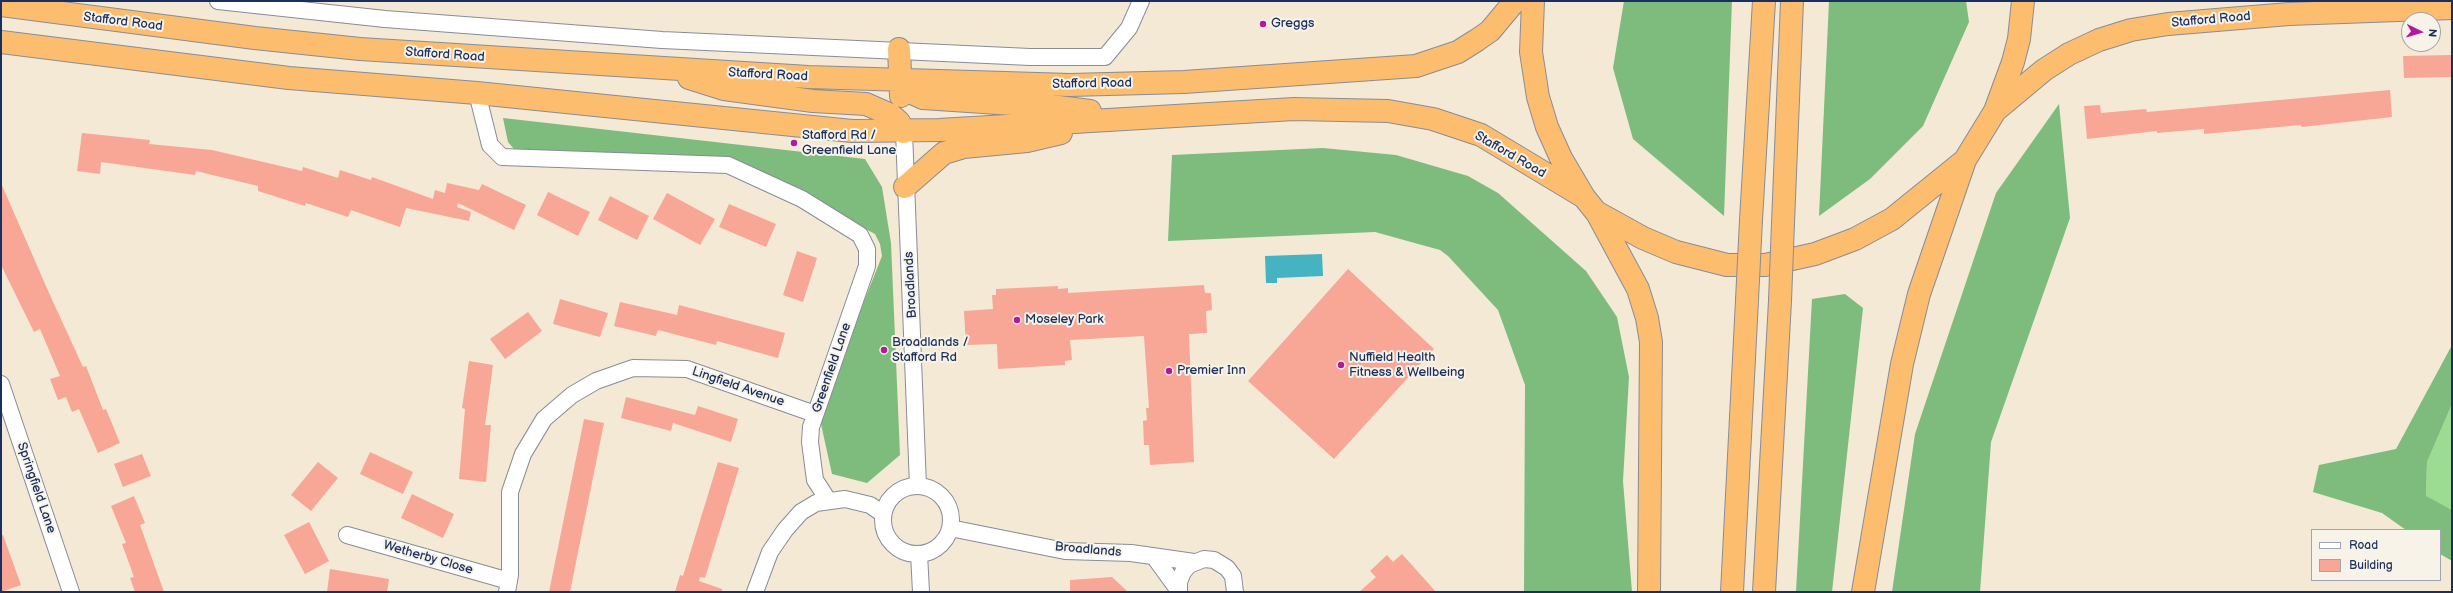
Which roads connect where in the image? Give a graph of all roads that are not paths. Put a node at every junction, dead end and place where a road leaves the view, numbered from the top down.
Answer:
1 (218, 1) edge
2 (1141, 1) edge
3 (1515, 1) edge
4 (1533, 1) edge
5 (1764, 1) edge
6 (1792, 1) edge
7 (2023, 1) edge
8 (1, 5) edge
9 (2290, 8) edge
10 (2452, 8) edge
11 (1, 42) edge
12 (899, 49) junction
13 (656, 68) junction
14 (901, 82) junction
15 (476, 93) junction
16 (1995, 111) junction
17 (1134, 118) junction
18 (904, 132) junction
19 (1965, 160) junction
20 (905, 187) junction
21 (1590, 205) junction
22 (1, 384) edge
23 (815, 414) junction
24 (918, 486) junction
25 (828, 500) junction
26 (883, 514) junction
27 (950, 528) junction
28 (347, 535) dead end
29 (919, 554) junction
30 (1155, 558) junction
31 (1194, 562) junction
32 (508, 587) edge
33 (1179, 591) edge
34 (71, 592) edge
35 (755, 592) edge
36 (922, 592) edge
37 (1235, 592) edge
38 (1649, 592) edge
39 (1732, 592) edge
40 (1764, 592) edge
41 (1863, 592) edge

1 - 12 street
2 - 12 street
3 - 14 highway, Stafford Road
4 - 21 highway
5 - 39 highway, bridge
6 - 40 highway, bridge
7 - 16 highway
8 - 13 highway, Stafford Road
9 - 10 highway, Stafford Road
9 - 16 highway, Stafford Road
11 - 15 highway, Stafford Road
12 - 14 highway
13 - 14 highway, Stafford Road
13 - 18 highway
14 - 17 highway
14 - 18 highway
15 - 18 highway, Stafford Road
15 - 23 street, Greenfield Lane
16 - 19 highway
17 - 18 highway, Stafford Road
17 - 20 highway
17 - 21 highway, Stafford Road
18 - 20 street, Broadlands
19 - 21 highway, Stafford Road
19 - 41 highway
20 - 24 street, Broadlands
21 - 38 highway
22 - 34 street, Springfield Lane
23 - 25 street, Greenfield Lane
23 - 32 street, Lingfield Avenue
24 - 26 street
24 - 27 street
25 - 26 street
25 - 35 street
26 - 29 street
27 - 29 street
27 - 30 street, Broadlands
28 - 32 street, Wetherby Close
29 - 36 street
30 - 31 street, Broadlands
30 - 33 street
31 - 33 street
31 - 37 street, Broadlands

